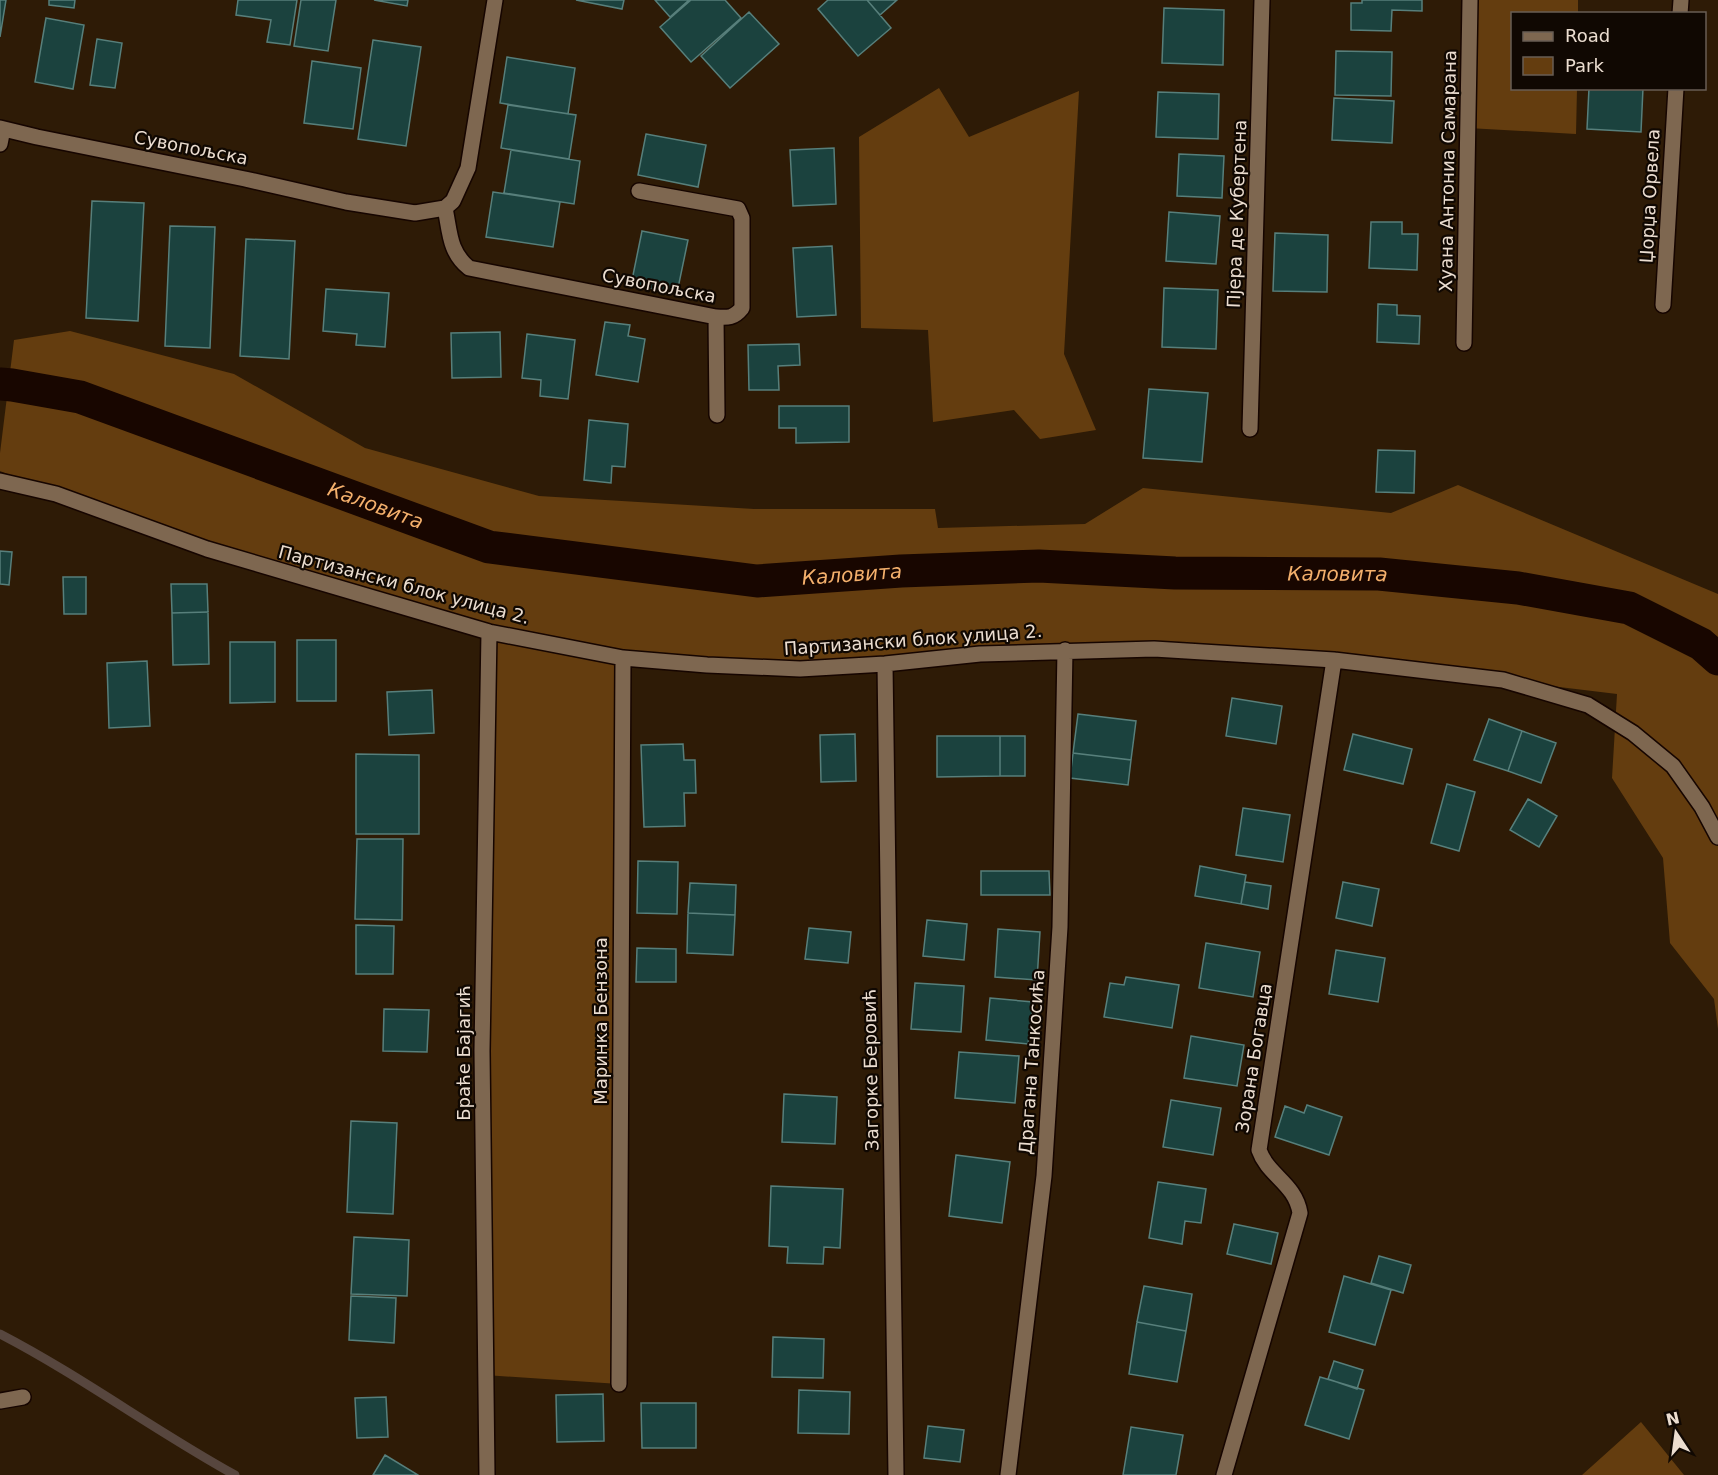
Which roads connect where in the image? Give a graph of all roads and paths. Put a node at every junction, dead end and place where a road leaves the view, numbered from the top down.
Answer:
1 (495, 0) edge
2 (1262, 0) edge
3 (1470, 0) edge
4 (1676, 90) edge
5 (1, 133) edge
6 (639, 191) dead end
7 (445, 208) junction
8 (1663, 306) dead end
9 (716, 317) junction
10 (1464, 343) dead end
11 (717, 415) dead end
12 (1250, 429) dead end
13 (0, 481) edge
14 (489, 632) junction
15 (1065, 650) junction
16 (623, 658) junction
17 (1334, 660) junction
18 (885, 664) junction
19 (1718, 837) edge
20 (619, 1383) dead end
21 (23, 1397) dead end
22 (0, 1401) edge
23 (487, 1475) edge
24 (896, 1475) edge
25 (1008, 1475) edge
26 (1224, 1475) edge

1 - 7 street
2 - 12 street, Пјера де Кубертена
3 - 10 street, Хуана Антониа Самарана
4 - 8 street, Џорџа Орвела
5 - 7 street, Сувопољска
6 - 9 street, Сувопољска
7 - 9 street, Сувопољска
9 - 11 street
13 - 14 street, Партизански блок улица 2.
14 - 16 street, Партизански блок улица 2.
14 - 23 street, Браће Бајагић
15 - 17 street, Партизански блок улица 2.
15 - 18 street, Партизански блок улица 2.
15 - 25 street, Драгана Танкосића
16 - 18 street, Партизански блок улица 2.
16 - 20 street, Маринка Бензона
17 - 19 street, Партизански блок улица 2.
17 - 26 street, Зорана Богавца
18 - 24 street, Загорке Беровић
21 - 22 street

